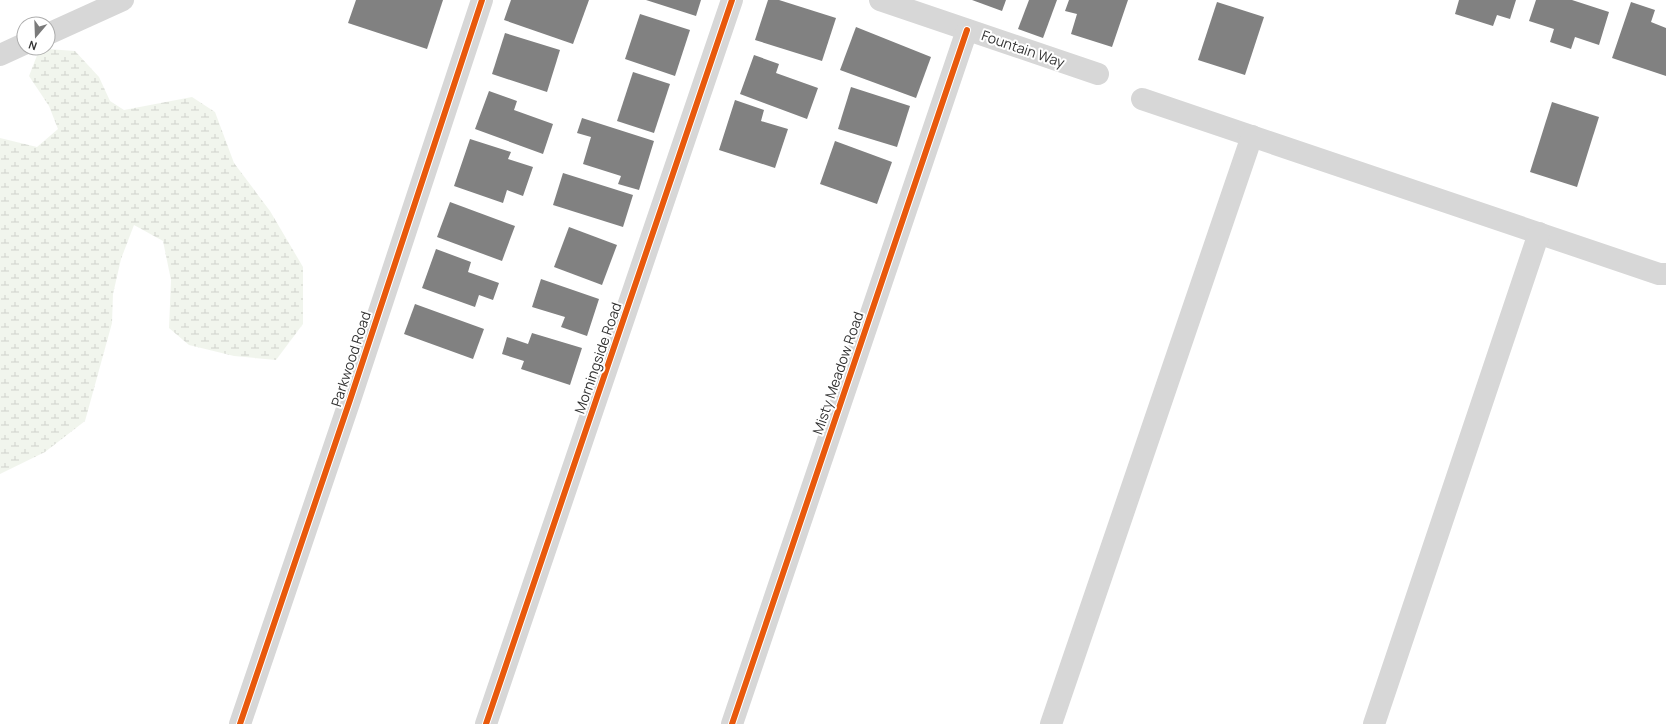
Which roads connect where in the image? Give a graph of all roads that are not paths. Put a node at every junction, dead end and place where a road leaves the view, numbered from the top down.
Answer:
1 (123, 0) edge
2 (482, 0) edge
3 (732, 0) edge
4 (880, 0) edge
5 (56, 30) edge
6 (967, 30) junction
7 (16, 48) edge
8 (0, 55) edge
9 (1098, 74) dead end
10 (1142, 99) dead end
11 (1252, 136) junction
12 (1539, 233) junction
13 (1666, 274) edge
14 (240, 724) edge
15 (486, 724) edge
16 (732, 724) edge
17 (1052, 724) edge
18 (1374, 724) edge

1 - 5 street
2 - 14 street, Parkwood Road
3 - 15 street, Morningside Road
4 - 6 street, Fountain Way
6 - 9 street, Fountain Way
6 - 16 street, Misty Meadow Road
7 - 8 street
10 - 11 street
11 - 12 street
11 - 17 street
12 - 13 street
12 - 18 street

